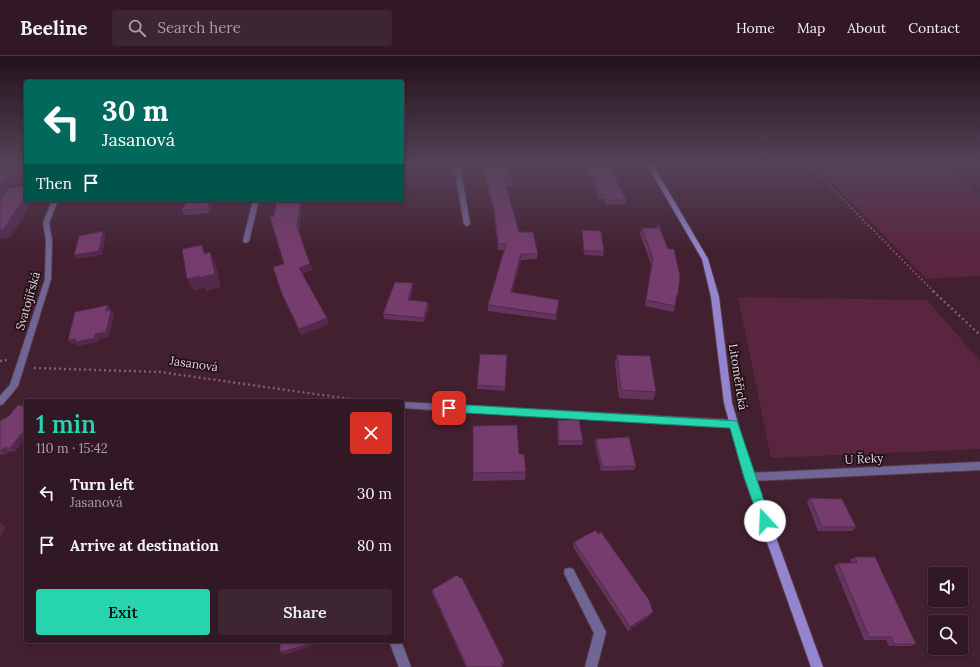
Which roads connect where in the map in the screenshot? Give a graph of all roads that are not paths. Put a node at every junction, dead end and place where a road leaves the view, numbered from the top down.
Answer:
1 (462, 194) edge
2 (667, 194) edge
3 (54, 202) edge
4 (256, 202) edge
5 (468, 224) dead end
6 (246, 241) dead end
7 (0, 402) edge
8 (404, 405) edge
9 (734, 424) junction
10 (980, 466) edge
11 (749, 477) junction
12 (569, 573) dead end
13 (396, 643) edge
14 (405, 667) edge
15 (591, 667) edge
16 (817, 667) edge

1 - 5 street
2 - 9 main road, Litoměřická
3 - 7 street, Svatojiřská
4 - 6 street
8 - 9 street
9 - 11 main road, Litoměřická
10 - 11 street, U Řeky
11 - 16 main road, Litoměřická
12 - 15 street
13 - 14 street

